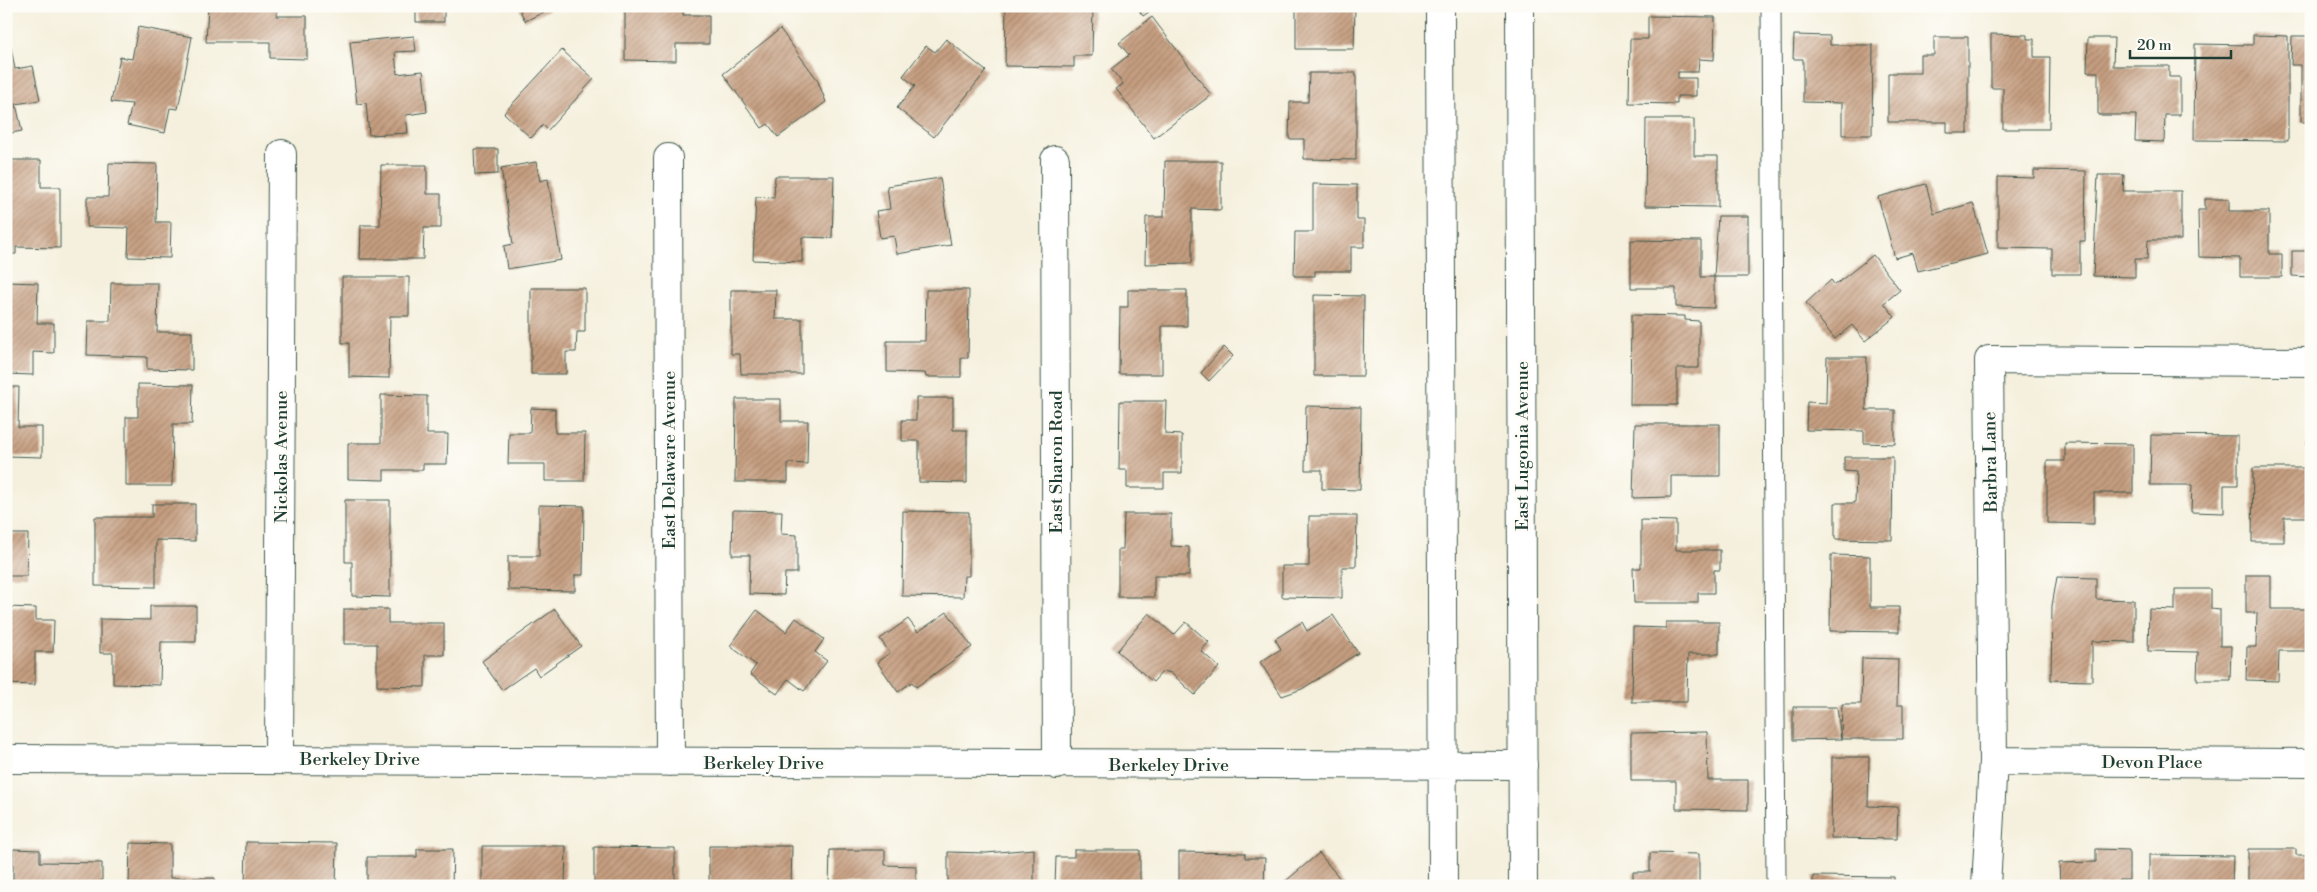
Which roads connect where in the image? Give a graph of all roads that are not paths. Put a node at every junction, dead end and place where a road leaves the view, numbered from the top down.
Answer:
1 (1440, 6) edge
2 (1520, 6) edge
3 (1771, 6) edge
4 (282, 154) dead end
5 (668, 158) dead end
6 (1055, 160) dead end
7 (2311, 362) edge
8 (6, 759) edge
9 (279, 759) junction
10 (1993, 761) junction
11 (670, 762) junction
12 (2311, 763) edge
13 (1057, 765) junction
14 (1442, 765) junction
15 (1523, 765) junction
16 (1443, 886) edge
17 (1523, 886) edge
18 (1776, 886) edge
19 (1986, 886) edge

1 - 14 street
2 - 15 street, East Lugonia Avenue
3 - 18 lane
4 - 9 street, Nickolas Avenue
5 - 11 street, East Delaware Avenue
6 - 13 street, East Sharon Road
7 - 10 street, Barbra Lane
8 - 9 street, Berkeley Drive
9 - 11 street, Berkeley Drive
10 - 12 street, Devon Place
10 - 19 street, Barbra Lane
11 - 13 street, Berkeley Drive
13 - 14 street, Berkeley Drive
14 - 15 street, Berkeley Drive
14 - 16 street
15 - 17 street, East Lugonia Avenue

